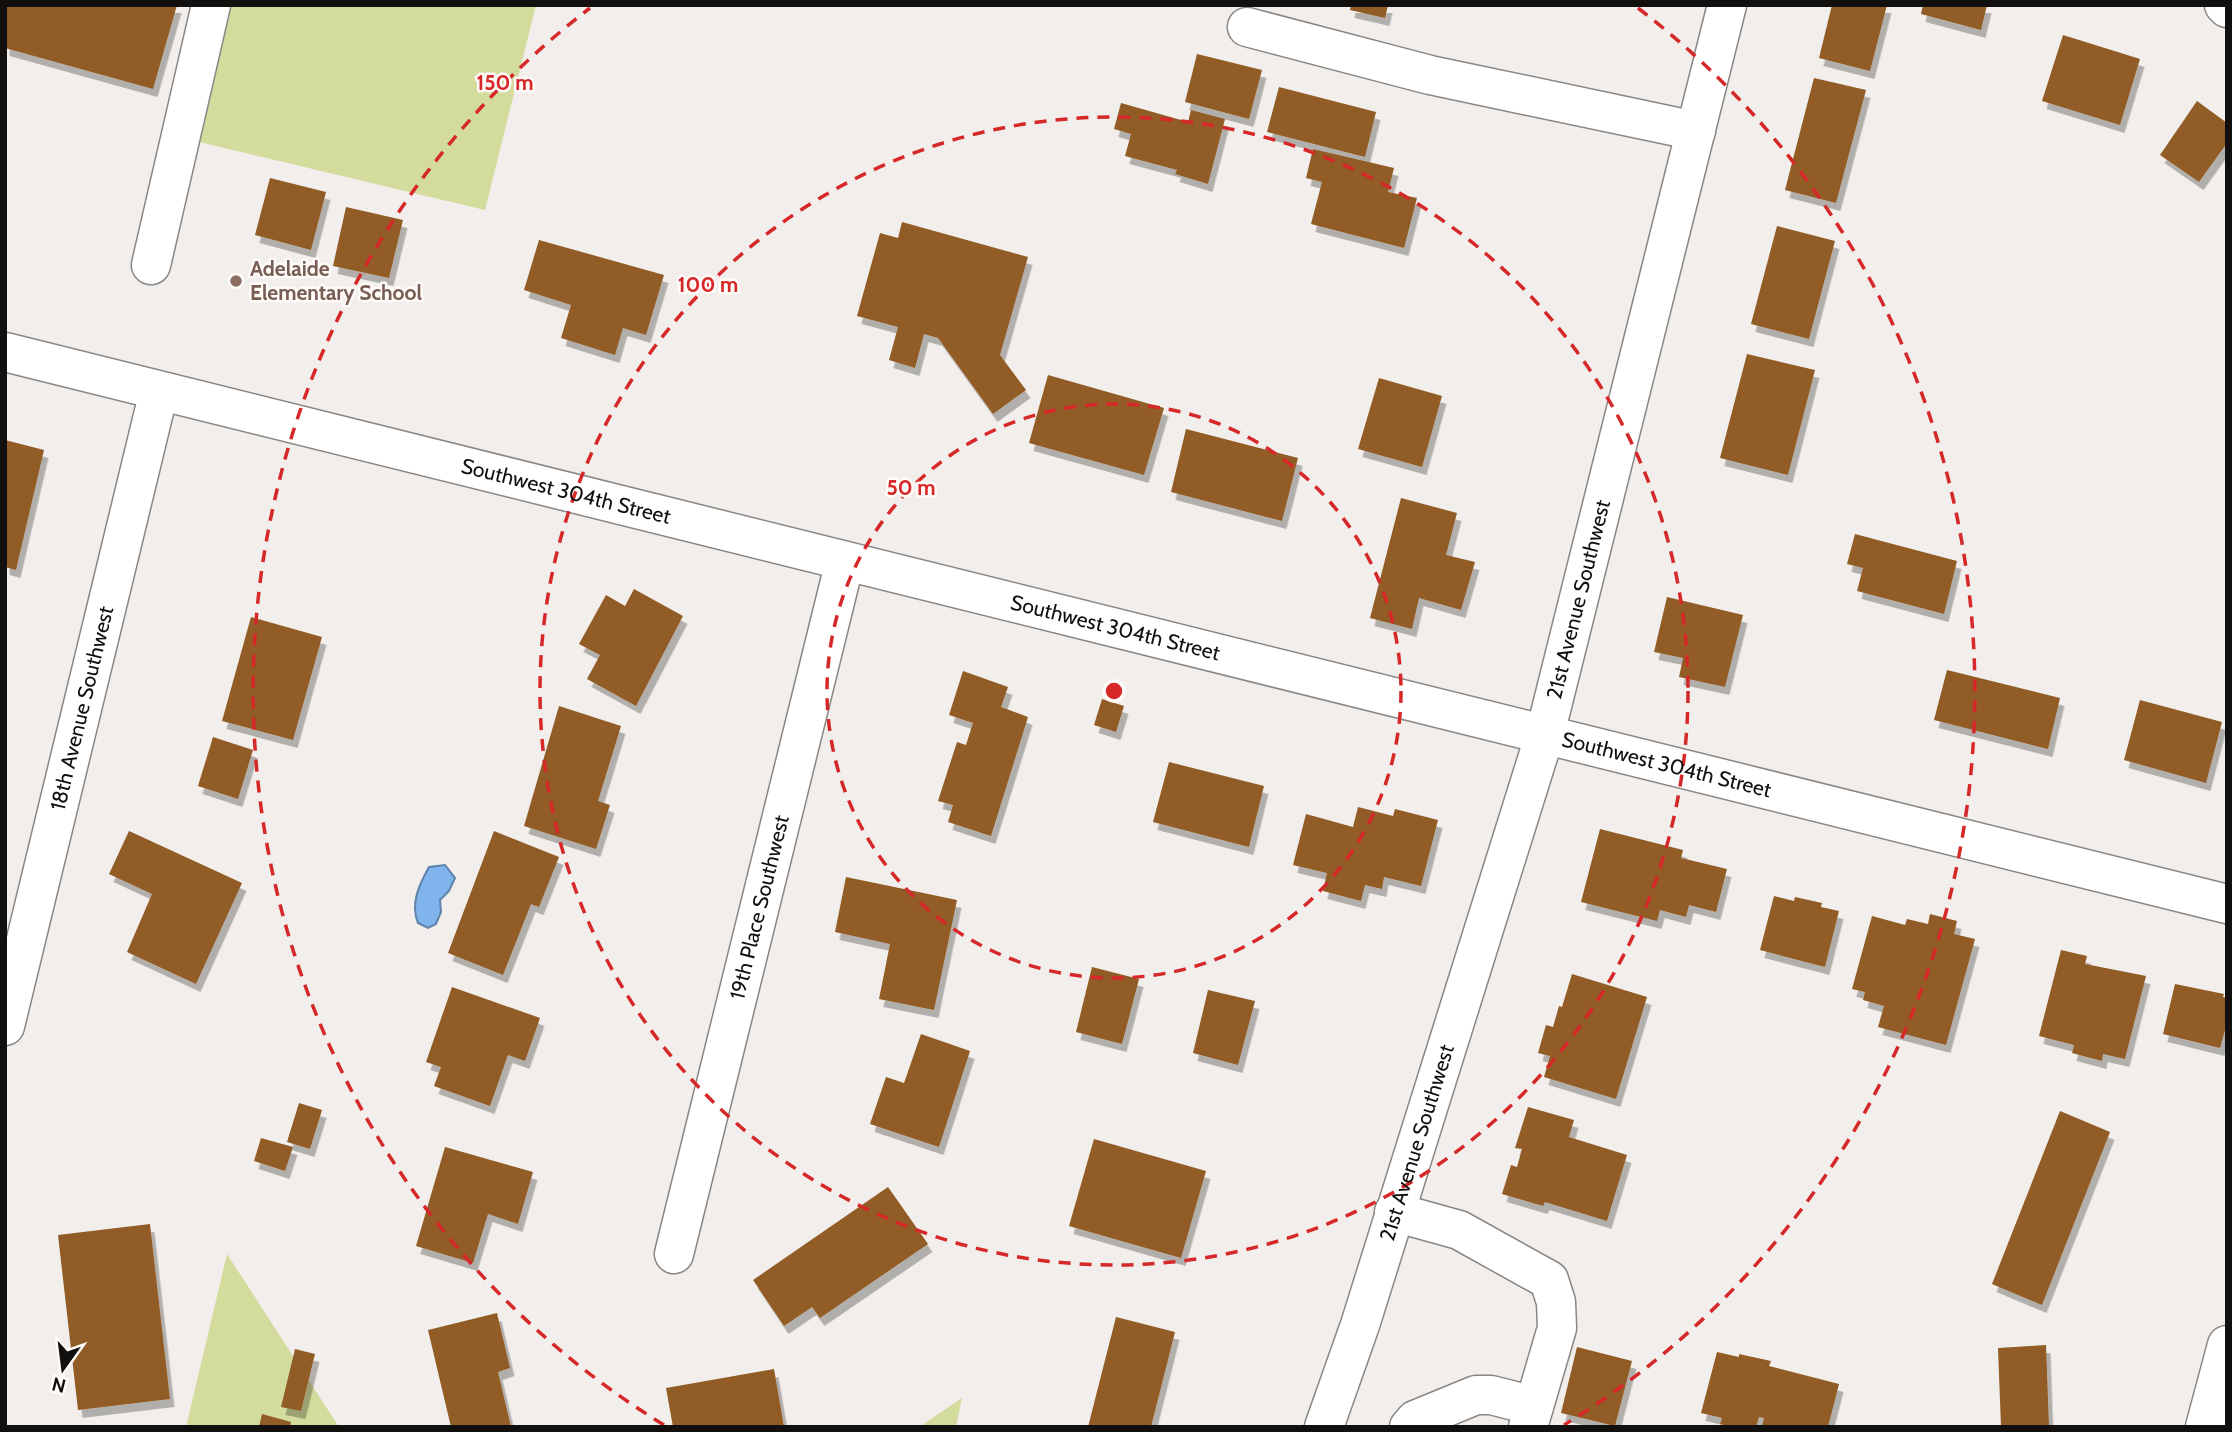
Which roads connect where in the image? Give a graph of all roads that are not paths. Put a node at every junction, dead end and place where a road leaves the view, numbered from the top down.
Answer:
1 (211, 5) edge
2 (1727, 5) edge
3 (1247, 27) dead end
4 (1696, 131) junction
5 (151, 265) dead end
6 (5, 352) edge
7 (159, 391) junction
8 (845, 561) junction
9 (1545, 734) junction
10 (2227, 904) edge
11 (5, 1027) edge
12 (1394, 1212) junction
13 (674, 1254) dead end
14 (2227, 1345) edge
15 (1531, 1417) edge
16 (1324, 1427) edge
17 (1409, 1427) edge
18 (2205, 1427) edge

1 - 5 street
2 - 4 street, 21st Avenue Southwest
3 - 4 street
4 - 9 street, 21st Avenue Southwest
6 - 7 street, Southwest 304th Street
7 - 8 street, Southwest 304th Street
7 - 11 street, 18th Avenue Southwest
8 - 9 street, Southwest 304th Street
8 - 13 street, 19th Place Southwest
9 - 10 street, Southwest 304th Street
9 - 12 street, 21st Avenue Southwest
12 - 15 street
12 - 16 street, 21st Avenue Southwest
14 - 18 street
15 - 17 street

